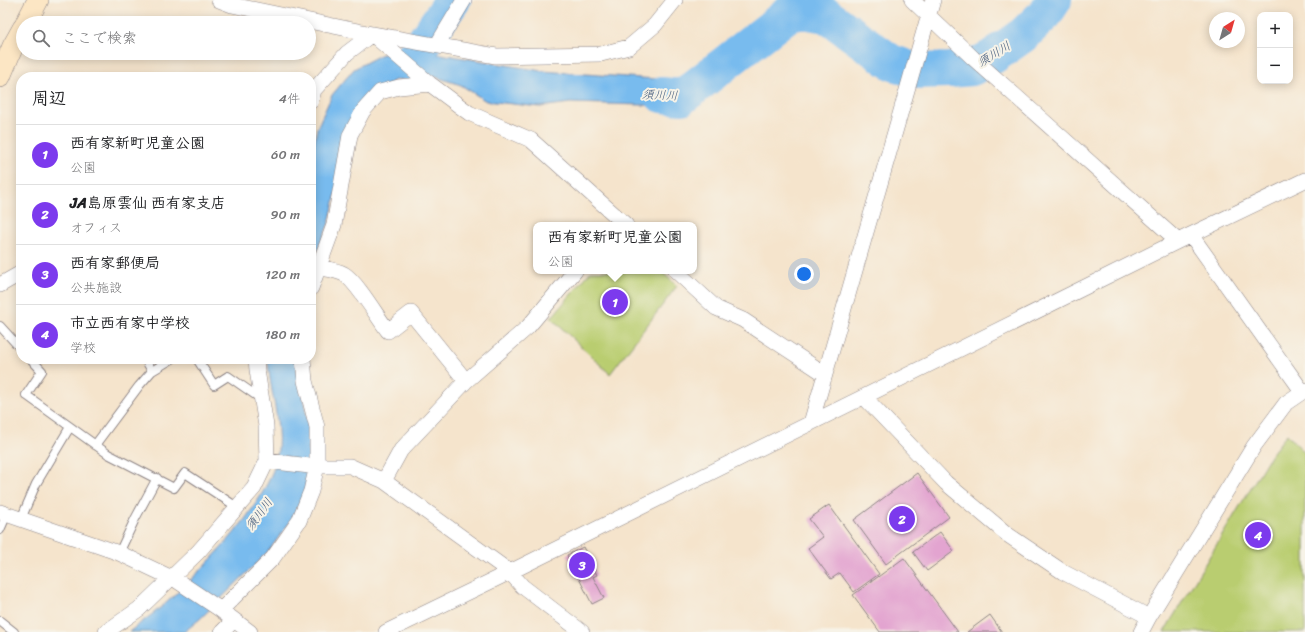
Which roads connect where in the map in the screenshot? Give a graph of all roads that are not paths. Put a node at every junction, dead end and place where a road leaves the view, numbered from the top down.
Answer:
1 (38, 0) edge
2 (464, 0) edge
3 (675, 0) edge
4 (912, 0) edge
5 (933, 0) edge
6 (229, 2) edge
7 (929, 15) junction
8 (30, 16) edge
9 (292, 16) edge
10 (316, 21) edge
11 (372, 34) junction
12 (16, 41) edge
13 (427, 43) junction
14 (0, 77) edge
15 (428, 82) junction
16 (316, 88) edge
17 (1305, 180) edge
18 (618, 222) edge
19 (1185, 238) junction
20 (316, 263) edge
21 (316, 267) edge
22 (572, 274) edge
23 (679, 274) edge
24 (16, 276) edge
25 (0, 285) edge
26 (0, 326) edge
27 (16, 344) edge
28 (35, 364) edge
29 (148, 364) edge
30 (164, 364) edge
31 (200, 364) edge
32 (256, 364) edge
33 (303, 364) edge
34 (152, 371) junction
35 (825, 374) junction
36 (466, 381) junction
37 (1304, 391) edge
38 (864, 397) junction
39 (262, 399) junction
40 (811, 423) junction
41 (70, 427) junction
42 (95, 444) junction
43 (269, 461) junction
44 (314, 466) junction
45 (158, 478) junction
46 (384, 481) junction
47 (237, 507) junction
48 (3, 513) edge
49 (21, 519) junction
50 (0, 530) edge
51 (120, 553) junction
52 (510, 572) junction
53 (173, 579) junction
54 (219, 609) junction
55 (1148, 617) junction
56 (234, 620) junction
57 (0, 621) edge
58 (14, 632) edge
59 (106, 632) edge
60 (222, 632) edge
61 (250, 632) edge
62 (386, 632) edge
63 (582, 632) edge
64 (1141, 632) edge

1 - 8 street
2 - 13 street
3 - 13 street
4 - 7 street
5 - 7 street
6 - 9 street
7 - 19 street
7 - 35 street
10 - 11 street
11 - 13 street
11 - 15 street
11 - 16 street
12 - 14 street
15 - 18 street
15 - 20 street
17 - 19 street
19 - 37 street
19 - 38 street
21 - 36 street
22 - 36 street
23 - 35 street
24 - 25 street
26 - 27 lane
28 - 41 lane
29 - 34 lane
30 - 34 lane
31 - 39 lane
32 - 39 street
33 - 44 street
34 - 42 lane
35 - 40 street
36 - 46 street
37 - 55 street
38 - 40 street
38 - 55 street
39 - 43 street
40 - 52 street
41 - 42 lane
41 - 49 lane
42 - 45 lane
43 - 44 street
43 - 47 street
44 - 46 street
44 - 54 street
45 - 47 lane
45 - 51 lane
46 - 52 street
47 - 53 street
48 - 49 street
48 - 50 lane
49 - 51 street
51 - 53 street
52 - 62 street
52 - 63 street
53 - 54 street
53 - 59 street
54 - 56 street
55 - 64 street
56 - 60 street
56 - 61 street
57 - 58 lane

